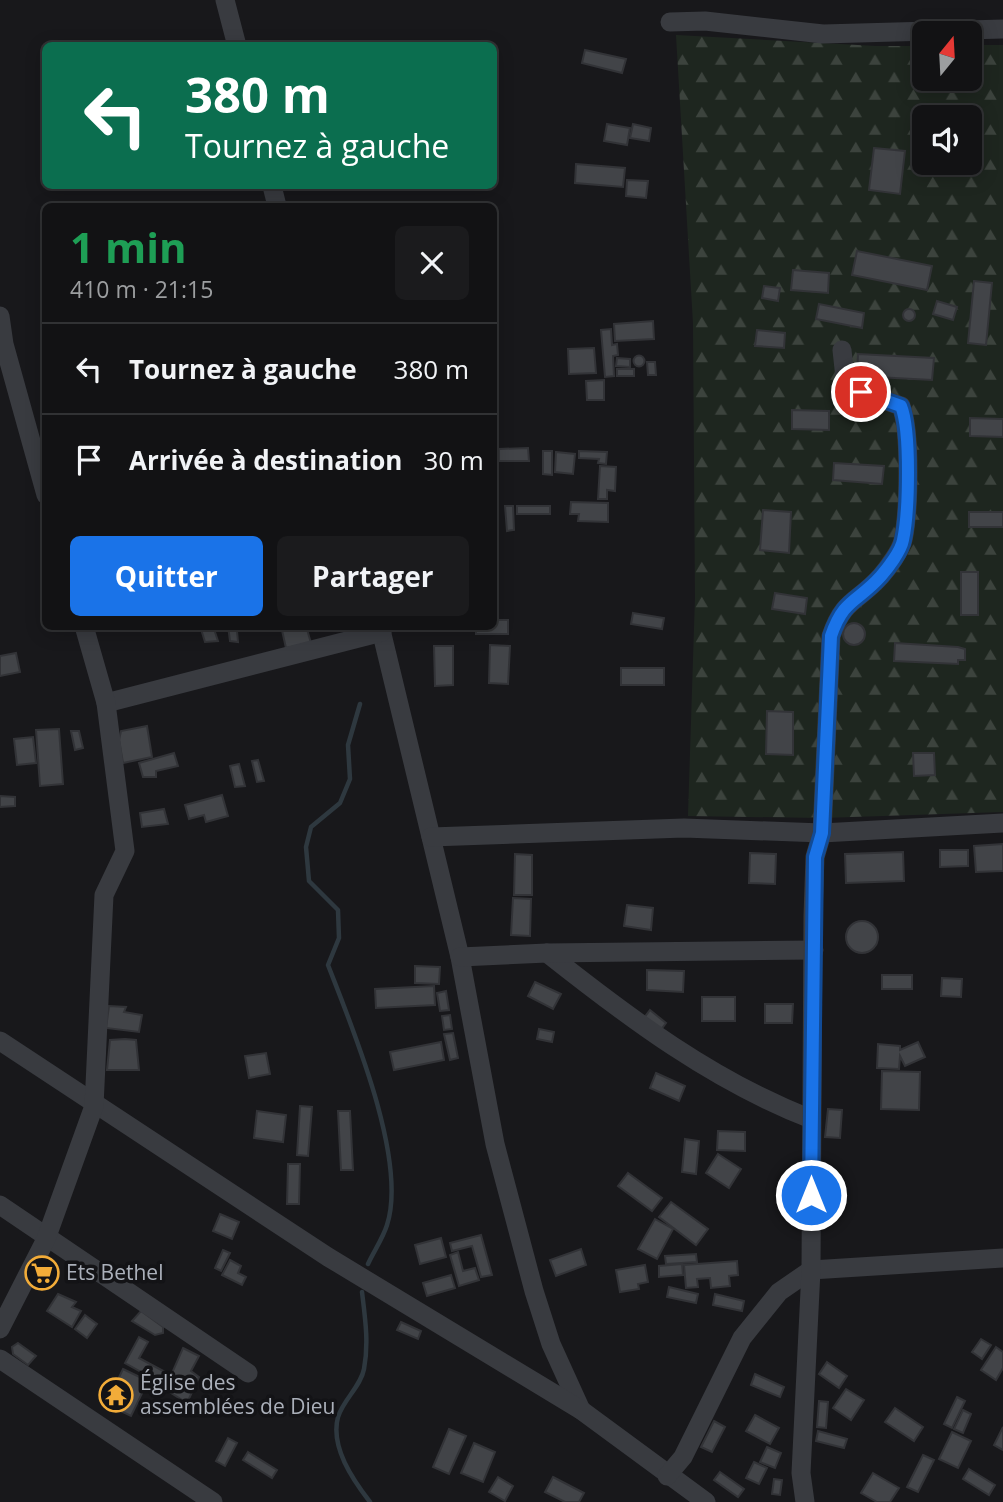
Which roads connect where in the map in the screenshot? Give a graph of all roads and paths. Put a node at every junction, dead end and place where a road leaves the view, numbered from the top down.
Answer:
1 (225, 0) edge
2 (670, 22) dead end
3 (1003, 29) edge
4 (236, 42) edge
5 (0, 316) edge
6 (2, 345) edge
7 (842, 350) dead end
8 (40, 453) edge
9 (85, 630) edge
10 (377, 630) edge
11 (381, 630) edge
12 (106, 703) junction
13 (1003, 823) edge
14 (822, 833) junction
15 (431, 837) junction
16 (814, 950) junction
17 (547, 953) junction
18 (460, 957) junction
19 (0, 1041) edge
20 (94, 1106) junction
21 (811, 1119) junction
22 (0, 1205) edge
23 (46, 1239) junction
24 (1003, 1258) edge
25 (811, 1270) junction
26 (0, 1329) edge
27 (0, 1359) edge
28 (248, 1373) dead end
29 (581, 1410) junction
30 (667, 1476) junction
31 (213, 1502) edge
32 (706, 1502) edge
33 (805, 1502) edge

1 - 4 street
2 - 3 street
5 - 6 street
6 - 8 street
7 - 14 street
9 - 12 street
10 - 12 street
11 - 15 street
12 - 20 street
13 - 14 street
14 - 15 street
14 - 16 street
15 - 18 street
16 - 17 street
16 - 21 street
17 - 18 street
17 - 21 street
18 - 29 street
19 - 20 street
20 - 23 street
20 - 29 street
21 - 25 street
22 - 23 street
23 - 26 street
23 - 28 street
24 - 25 street
25 - 30 street
25 - 33 street
27 - 31 street
29 - 30 street
30 - 32 street

